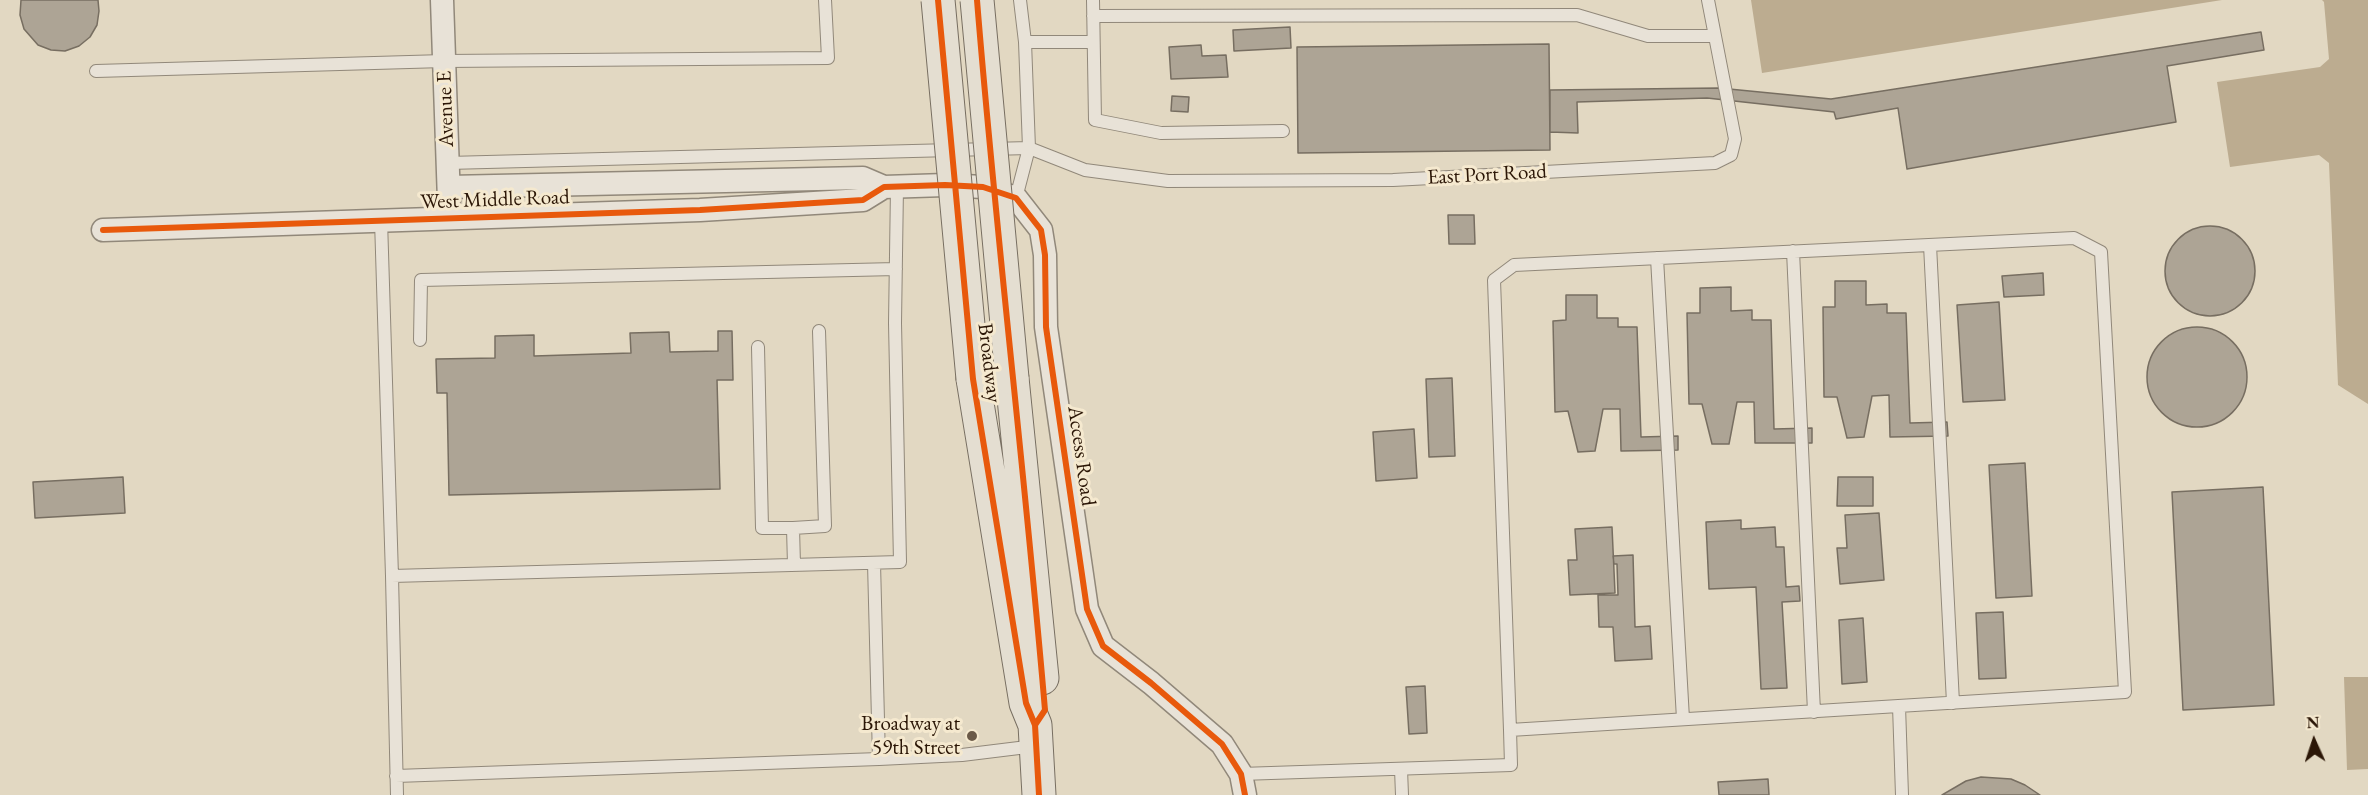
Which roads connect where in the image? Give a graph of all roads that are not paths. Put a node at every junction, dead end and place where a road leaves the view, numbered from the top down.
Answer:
1 (442, 0) edge
2 (825, 0) edge
3 (938, 0) edge
4 (977, 0) edge
5 (1020, 0) edge
6 (1092, 0) edge
7 (1708, 0) edge
8 (1093, 16) junction
9 (1715, 36) junction
10 (1025, 42) junction
11 (1093, 42) junction
12 (444, 61) junction
13 (96, 71) dead end
14 (1283, 131) dead end
15 (1029, 148) junction
16 (448, 163) junction
17 (449, 187) junction
18 (891, 187) junction
19 (1016, 198) junction
20 (450, 218) junction
21 (381, 220) junction
22 (103, 230) dead end
23 (1930, 244) junction
24 (1793, 251) junction
25 (1657, 258) junction
26 (896, 269) junction
27 (819, 331) dead end
28 (420, 340) dead end
29 (758, 347) dead end
30 (793, 528) junction
31 (874, 563) junction
32 (794, 565) junction
33 (392, 576) junction
34 (1953, 703) junction
35 (1899, 706) junction
36 (1814, 712) junction
37 (1683, 719) junction
38 (1510, 730) junction
39 (1036, 736) junction
40 (879, 759) junction
41 (1401, 769) junction
42 (396, 776) junction
43 (1243, 784) edge
44 (397, 795) edge
45 (1039, 795) edge
46 (1402, 795) edge
47 (1902, 795) edge

1 - 12 street, Avenue E
2 - 12 lane
3 - 39 main road, Broadway, bridge
4 - 39 main road, Broadway, bridge
5 - 10 lane
6 - 8 lane
7 - 9 lane, East Port Road
8 - 9 lane
8 - 11 lane
9 - 15 lane, East Port Road
10 - 11 lane
10 - 15 lane
11 - 14 lane
12 - 13 lane
12 - 16 street, Avenue E
15 - 16 lane
15 - 19 lane
16 - 17 street, Avenue E
17 - 18 street, West Middle Road
17 - 20 street, Avenue E
18 - 19 street
18 - 20 street, West Middle Road
18 - 26 lane
19 - 43 street, Access Road
20 - 21 street, West Middle Road
21 - 22 street, West Middle Road
21 - 33 lane
23 - 24 lane
23 - 34 lane
23 - 34 lane
24 - 25 lane
24 - 36 lane
25 - 37 lane
25 - 38 lane
26 - 28 lane
26 - 31 lane
27 - 30 lane
29 - 30 lane
30 - 32 lane
31 - 32 lane
31 - 40 lane
32 - 33 lane
33 - 42 lane
34 - 35 lane
35 - 36 lane
35 - 47 lane
36 - 37 lane
37 - 38 lane
38 - 41 lane
39 - 40 lane
39 - 45 main road, Broadway
40 - 42 lane
41 - 43 lane
41 - 46 lane
42 - 44 lane

